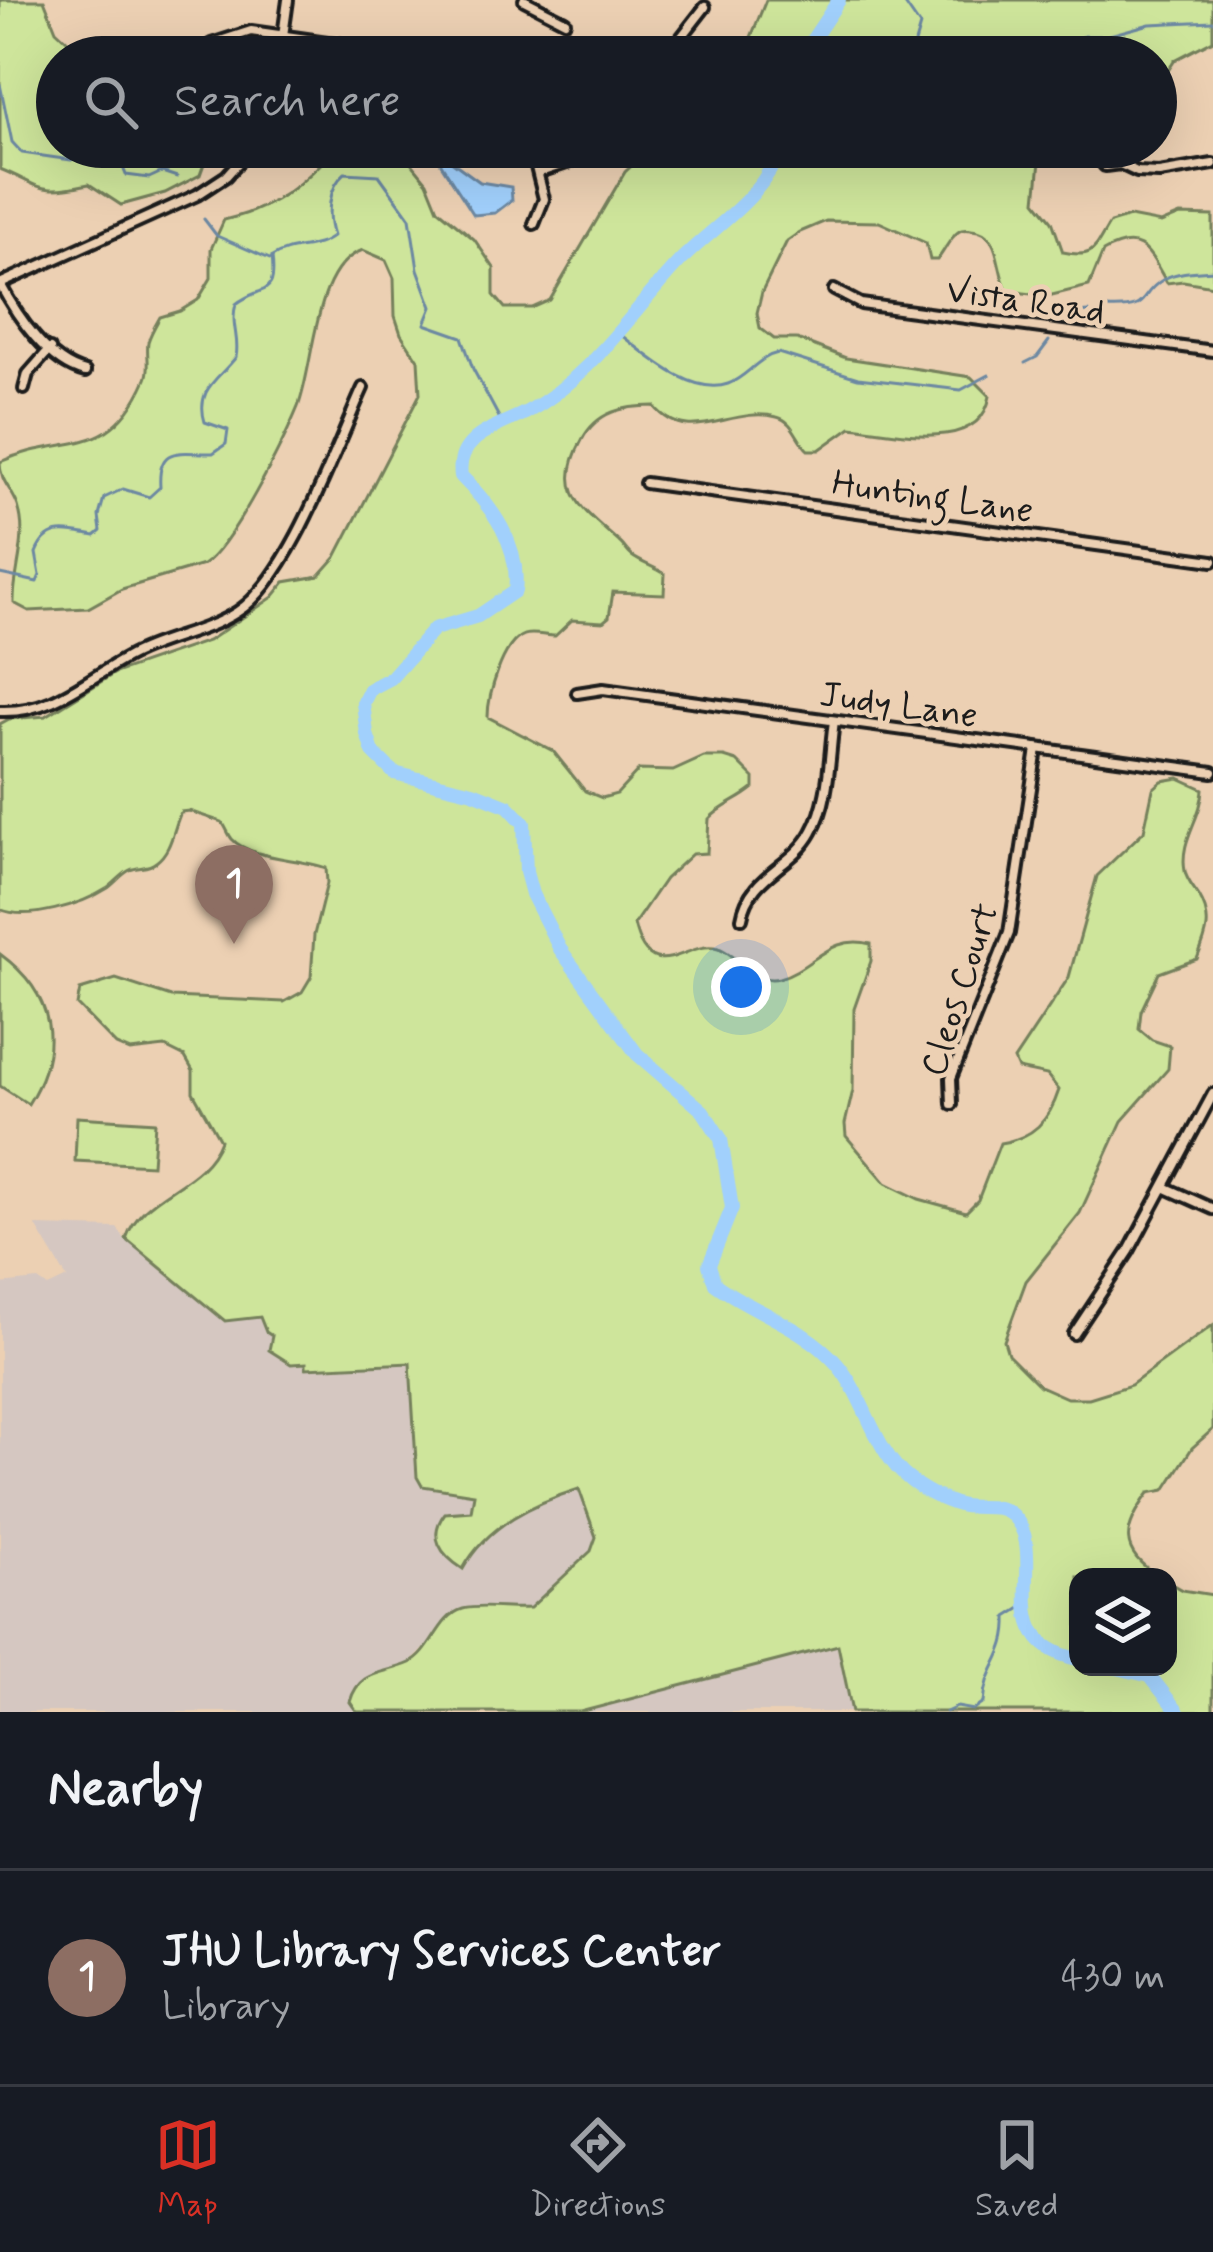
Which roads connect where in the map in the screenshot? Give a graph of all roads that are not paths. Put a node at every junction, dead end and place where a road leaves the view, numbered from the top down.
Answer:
1 (288, 0) edge
2 (524, 0) edge
3 (706, 7) dead end
4 (565, 21) dead end
5 (283, 35) junction
6 (236, 36) edge
7 (290, 36) edge
8 (683, 36) edge
9 (1213, 164) edge
10 (233, 168) edge
11 (539, 168) edge
12 (552, 168) edge
13 (1128, 168) edge
14 (540, 172) junction
15 (534, 224) dead end
16 (0, 284) edge
17 (834, 290) dead end
18 (50, 350) junction
19 (1213, 351) edge
20 (85, 371) dead end
21 (363, 388) dead end
22 (24, 389) dead end
23 (645, 484) dead end
24 (1213, 561) edge
25 (577, 693) dead end
26 (0, 711) edge
27 (835, 721) junction
28 (1037, 749) junction
29 (1213, 772) edge
30 (742, 917) dead end
31 (1213, 1094) edge
32 (952, 1104) dead end
33 (1164, 1187) junction
34 (1213, 1209) edge
35 (1074, 1334) dead end

1 - 5 street
2 - 4 street
3 - 8 street
5 - 6 street
5 - 7 street
9 - 13 street
10 - 16 street
11 - 14 street
12 - 14 street
14 - 15 street
16 - 18 street
17 - 19 street, Vista Road
18 - 20 street
18 - 22 street
21 - 26 street
23 - 24 street, Hunting Lane
25 - 27 street, Judy Lane
27 - 28 street, Judy Lane
27 - 30 street
28 - 29 street, Judy Lane
28 - 32 street, Cleos Court
31 - 33 street
33 - 34 street
33 - 35 street

